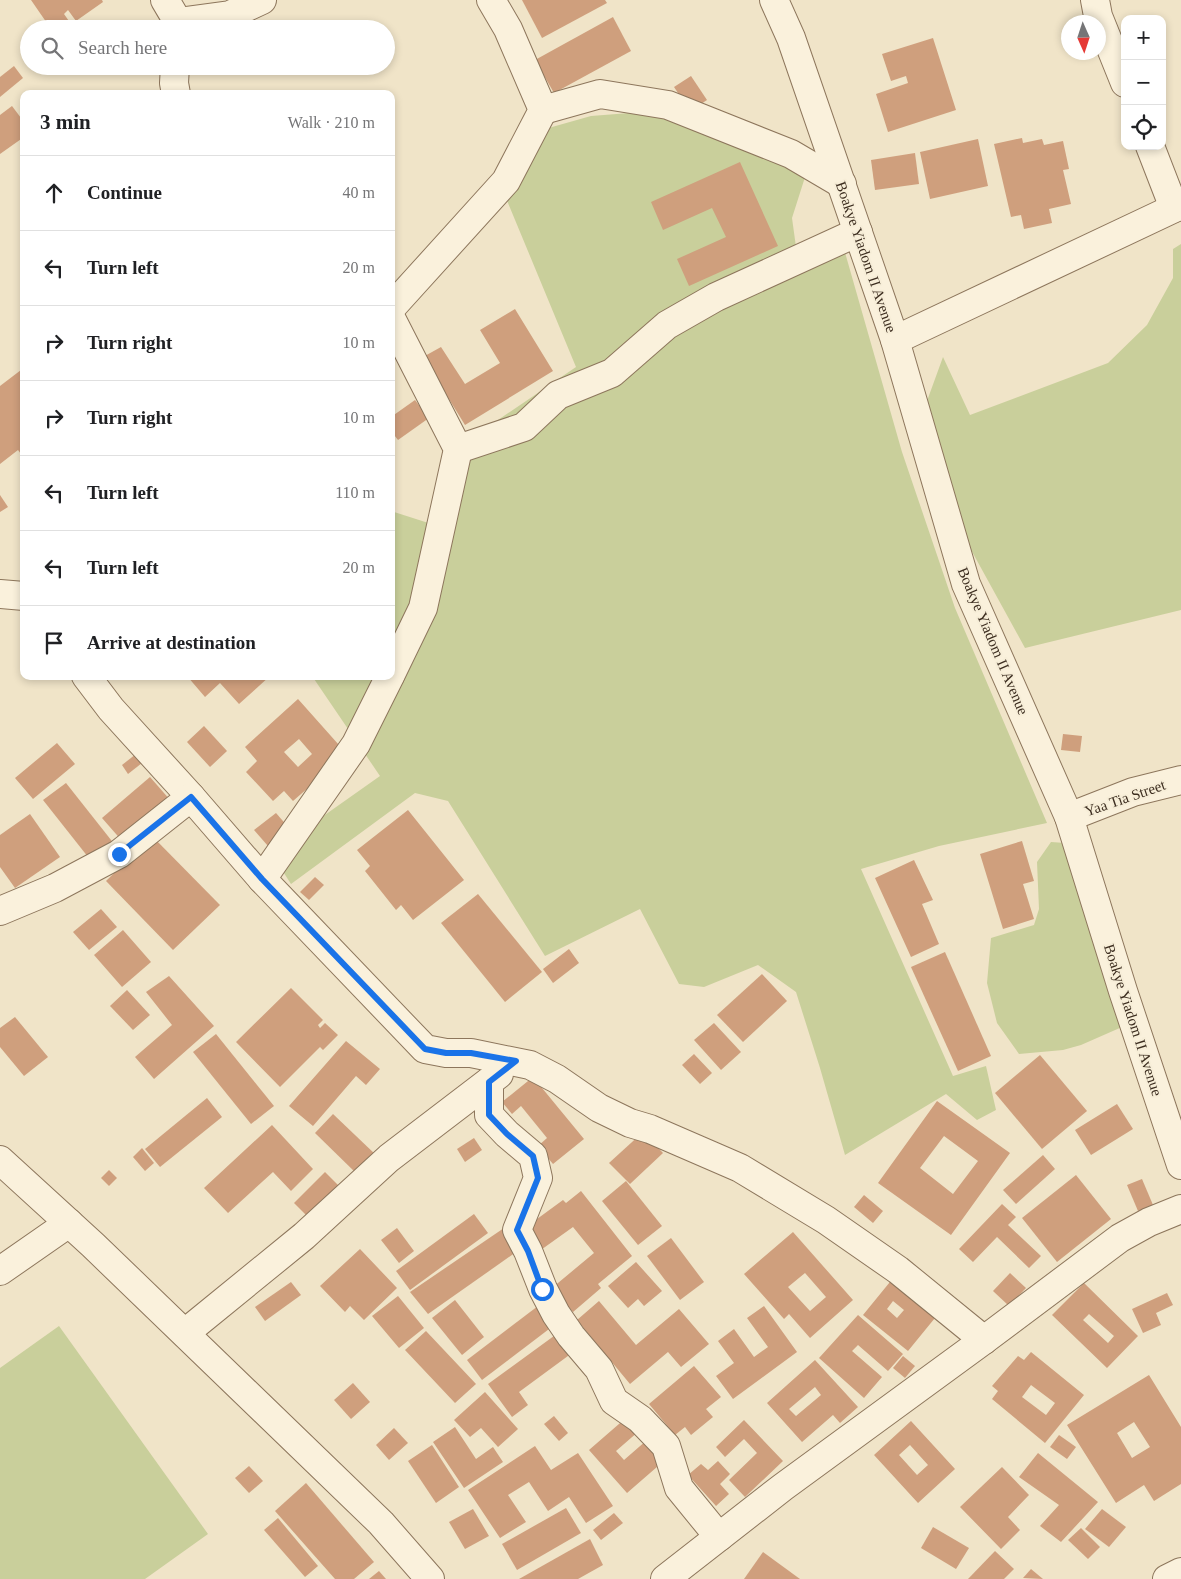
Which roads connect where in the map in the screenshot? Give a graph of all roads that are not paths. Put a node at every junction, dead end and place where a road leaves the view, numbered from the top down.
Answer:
1 (262, 0) edge
2 (491, 0) edge
3 (774, 0) edge
4 (1095, 0) edge
5 (173, 17) edge
6 (1121, 73) edge
7 (174, 75) edge
8 (175, 90) edge
9 (543, 110) junction
10 (1152, 150) edge
11 (842, 184) junction
12 (1178, 206) edge
13 (858, 232) junction
14 (395, 304) edge
15 (395, 326) edge
16 (895, 340) junction
17 (458, 449) junction
18 (0, 594) edge
19 (20, 596) edge
20 (395, 667) edge
21 (89, 680) edge
22 (388, 680) edge
23 (1181, 780) edge
24 (191, 797) junction
25 (1069, 817) junction
26 (262, 879) junction
27 (0, 911) edge
28 (516, 1061) junction
29 (489, 1082) junction
30 (0, 1160) edge
31 (1181, 1165) edge
32 (1181, 1209) edge
33 (69, 1223) junction
34 (0, 1272) edge
35 (185, 1333) junction
36 (984, 1340) junction
37 (719, 1537) junction
38 (1181, 1572) edge
39 (430, 1579) edge
40 (665, 1579) edge
41 (1167, 1579) edge

1 - 5 street
2 - 9 street
3 - 11 street, Boakye Yiadom II Avenue
4 - 6 street
7 - 8 street
9 - 11 street
9 - 14 street
10 - 12 street
11 - 13 street, Boakye Yiadom II Avenue
12 - 16 street
13 - 16 street, Boakye Yiadom II Avenue
13 - 17 street
15 - 17 street
16 - 25 street, Boakye Yiadom II Avenue
17 - 20 street
18 - 19 street
21 - 24 street
22 - 26 street
23 - 25 street, Yaa Tia Street
24 - 26 street
24 - 27 street
25 - 31 street, Boakye Yiadom II Avenue
26 - 28 street
28 - 29 street
28 - 36 street
29 - 35 street
29 - 37 street
30 - 33 street
32 - 36 street
33 - 34 street
33 - 35 street
35 - 39 street
36 - 37 street
37 - 40 street
38 - 41 street

